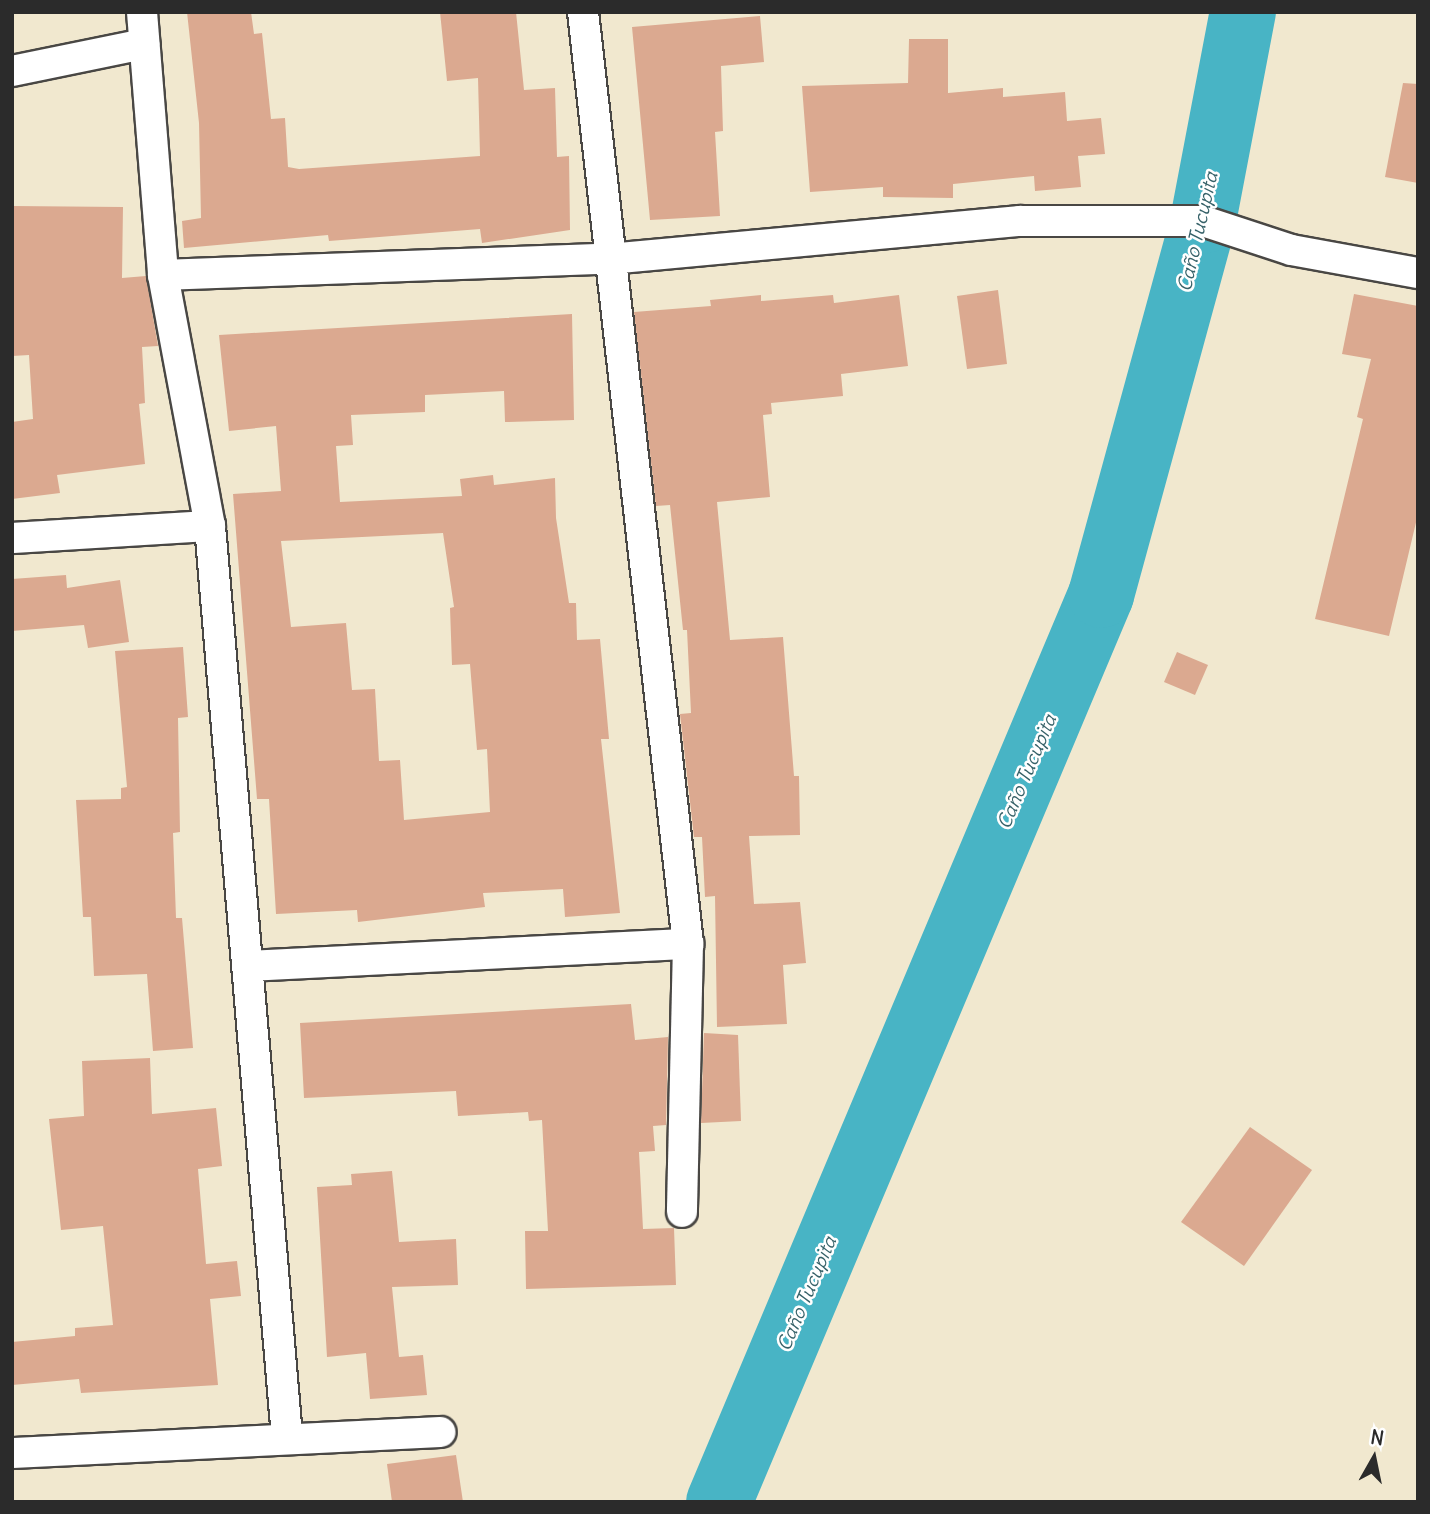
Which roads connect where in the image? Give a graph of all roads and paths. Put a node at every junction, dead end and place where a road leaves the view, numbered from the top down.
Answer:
1 (142, 12) edge
2 (583, 12) edge
3 (144, 44) junction
4 (12, 71) edge
5 (609, 259) junction
6 (1418, 273) edge
7 (163, 275) junction
8 (211, 526) junction
9 (12, 538) edge
10 (688, 944) junction
11 (248, 966) junction
12 (682, 1212) dead end
13 (440, 1432) dead end
14 (287, 1438) junction
15 (12, 1453) edge

1 - 3 street
2 - 5 street
3 - 4 street
3 - 7 street
5 - 6 street
5 - 7 street
5 - 10 street
7 - 8 street
8 - 9 street
8 - 11 street
10 - 11 street
10 - 12 street
11 - 14 street
13 - 14 street
14 - 15 street

